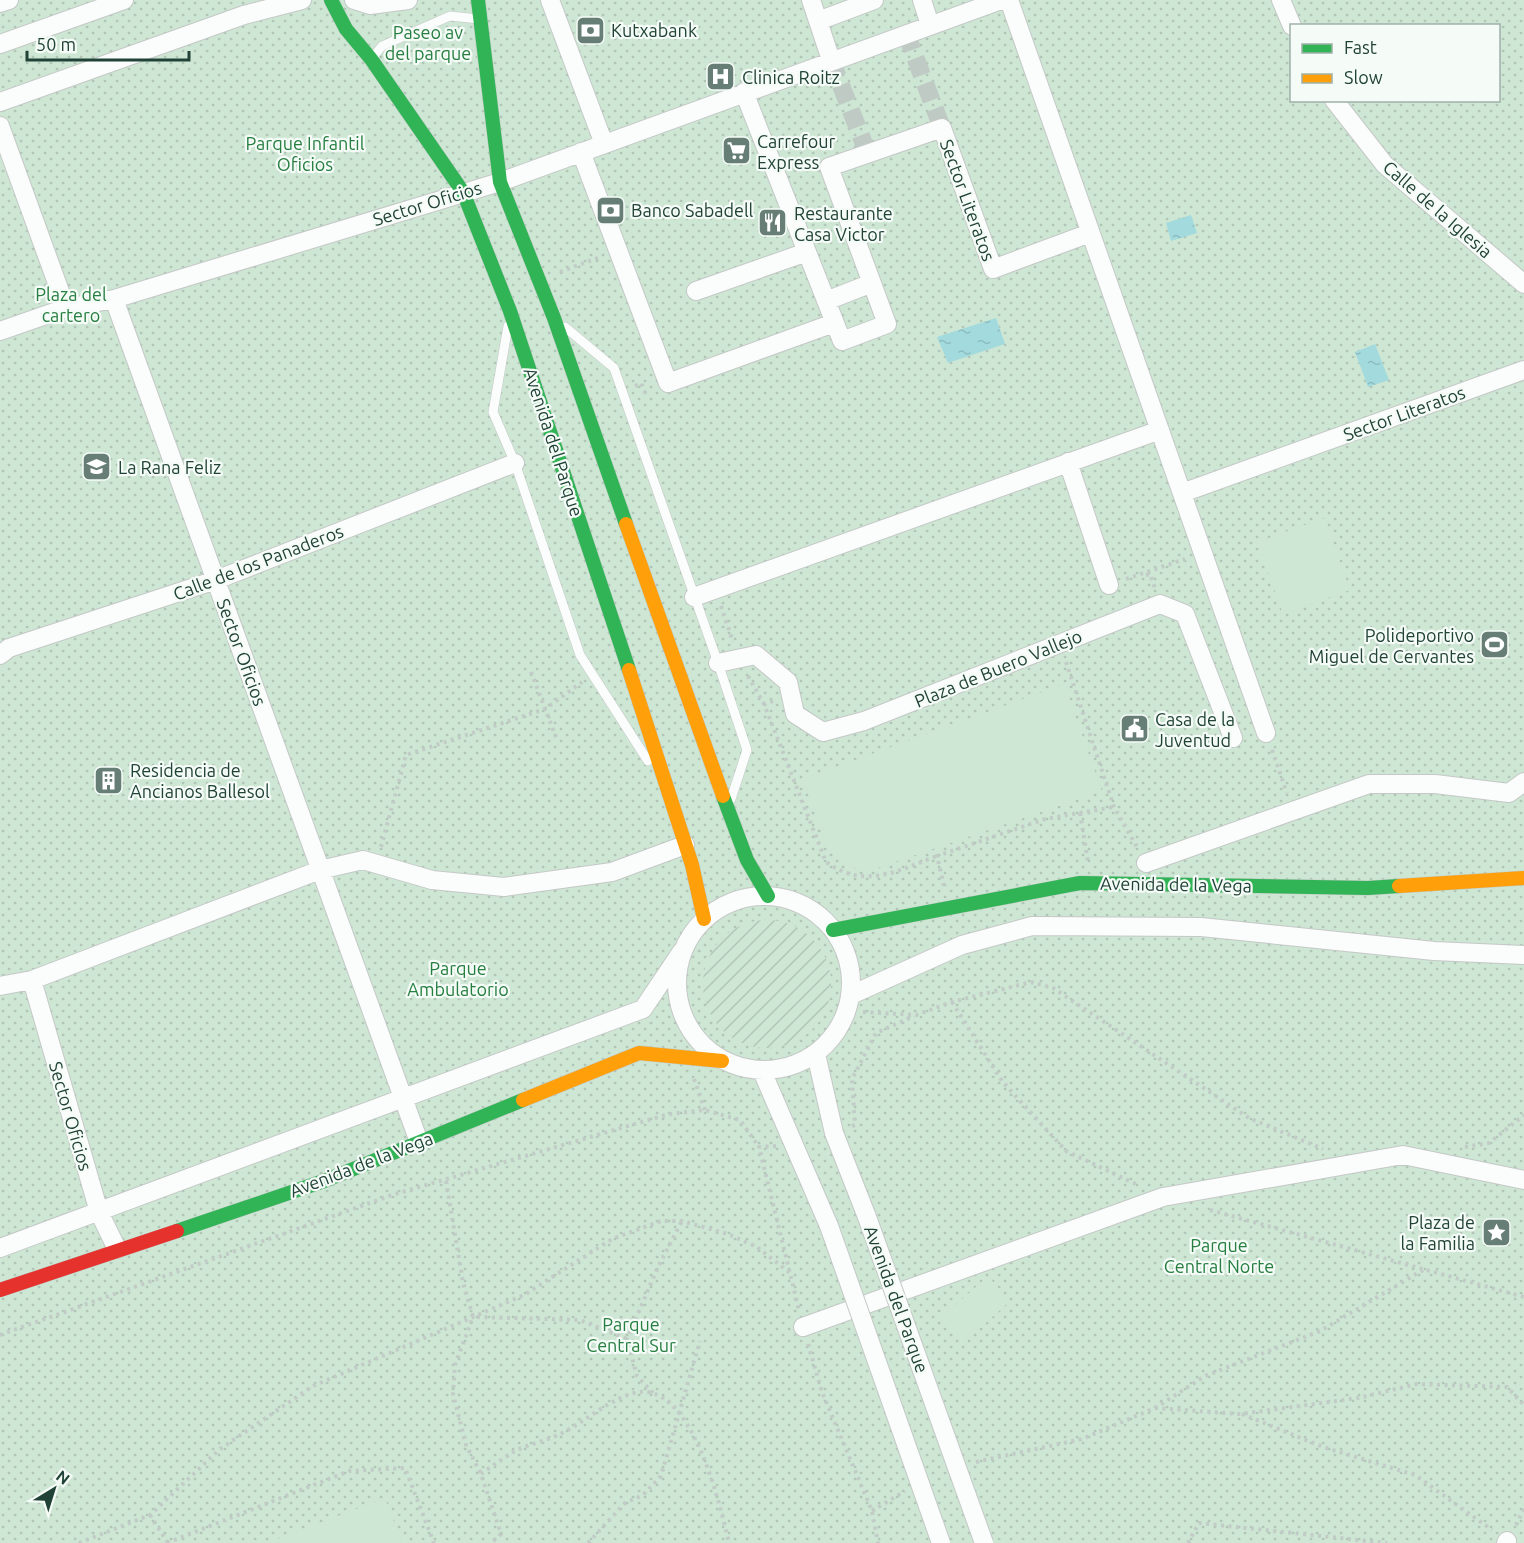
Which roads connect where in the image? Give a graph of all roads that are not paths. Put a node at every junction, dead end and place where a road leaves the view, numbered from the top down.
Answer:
1 (9, 0) edge
2 (124, 0) edge
3 (302, 0) edge
4 (331, 0) edge
5 (354, 0) edge
6 (408, 0) edge
7 (478, 0) edge
8 (550, 0) edge
9 (811, 0) edge
10 (874, 0) edge
11 (922, 0) edge
12 (1001, 0) edge
13 (1009, 0) edge
14 (1281, 0) edge
15 (0, 3) edge
16 (481, 19) junction
17 (818, 21) junction
18 (1291, 24) edge
19 (930, 25) junction
20 (0, 44) edge
21 (371, 58) junction
22 (831, 60) junction
23 (744, 92) junction
24 (0, 102) edge
25 (1336, 102) edge
26 (0, 126) edge
27 (604, 144) junction
28 (581, 152) junction
29 (500, 182) junction
30 (463, 192) junction
31 (1090, 233) junction
32 (807, 252) junction
33 (872, 283) junction
34 (1524, 284) edge
35 (696, 291) dead end
36 (114, 299) junction
37 (826, 301) junction
38 (66, 308) junction
39 (510, 311) junction
40 (554, 318) junction
41 (834, 322) junction
42 (0, 331) edge
43 (1524, 370) edge
44 (1160, 430) junction
45 (1068, 462) junction
46 (515, 463) junction
47 (1182, 493) junction
48 (216, 580) junction
49 (1109, 585) road end
50 (694, 597) junction
51 (0, 655) edge
52 (718, 663) junction
53 (1266, 733) road end
54 (1233, 738) dead end
55 (1524, 782) edge
56 (668, 792) junction
57 (728, 807) junction
58 (685, 845) junction
59 (1146, 862) road end
60 (320, 870) junction
61 (1524, 878) edge
62 (768, 896) junction
63 (704, 919) junction
64 (833, 930) junction
65 (682, 951) junction
66 (1524, 955) edge
67 (32, 980) junction
68 (0, 986) edge
69 (849, 1003) junction
70 (816, 1054) junction
71 (722, 1061) junction
72 (762, 1071) junction
73 (403, 1097) junction
74 (419, 1142) junction
75 (1524, 1180) edge
76 (99, 1212) junction
77 (0, 1248) edge
78 (117, 1249) junction
79 (0, 1290) edge
80 (803, 1327) road end
81 (941, 1543) edge
82 (984, 1543) edge

1 - 15 street
2 - 20 street
3 - 24 street
4 - 21 street, Avenida del Parque
5 - 6 street
7 - 16 street
8 - 27 street
9 - 17 street
10 - 17 street
11 - 19 street
12 - 19 street
13 - 31 street
14 - 18 street
16 - 21 lane
16 - 29 street
17 - 22 street
19 - 22 street
21 - 30 street, Avenida del Parque
22 - 23 street
23 - 27 street
23 - 32 street, Sector Literatos
25 - 34 street, Calle de la Iglesia
26 - 38 street
27 - 28 street
28 - 29 street
28 - 41 street
29 - 30 street, Sector Oficios
29 - 40 street
30 - 36 street, Sector Oficios
30 - 39 street, Avenida del Parque
31 - 33 street, Sector Literatos
31 - 44 street
32 - 35 street
32 - 37 street, Sector Literatos
33 - 37 street
33 - 41 street, Sector Literatos
36 - 38 street, Sector Oficios
36 - 48 street, Sector Oficios
37 - 41 street, Sector Literatos
38 - 42 street, Sector Oficios
39 - 46 lane
39 - 56 street, Avenida del Parque
40 - 50 lane
40 - 57 street
43 - 47 street, Sector Literatos
44 - 45 street
44 - 47 street
45 - 49 street
45 - 50 street
46 - 48 street, Calle de los Panaderos
46 - 56 lane
47 - 53 street
48 - 51 street, Calle de los Panaderos
48 - 60 street, Sector Oficios
50 - 52 lane
52 - 54 street, Plaza de Buero Vallejo
52 - 57 lane
55 - 59 street
56 - 58 street, Avenida del Parque
57 - 62 street
58 - 60 street
58 - 63 street, Avenida del Parque
60 - 67 street
60 - 73 street, Sector Oficios
61 - 64 street, Avenida de la Vega
62 - 63 street
62 - 64 street
63 - 65 street
64 - 69 street
65 - 71 street
65 - 73 street
66 - 69 street
67 - 68 street
67 - 76 street, Sector Oficios
69 - 70 street
70 - 72 street
70 - 82 street, Avenida del Parque, bridge
71 - 72 street
71 - 74 street, Avenida de la Vega
72 - 81 street, bridge
73 - 74 street, Sector Oficios
73 - 76 street
74 - 78 street, Avenida de la Vega
75 - 80 street
76 - 77 street
76 - 78 street, Sector Oficios
78 - 79 street, Avenida de la Vega

